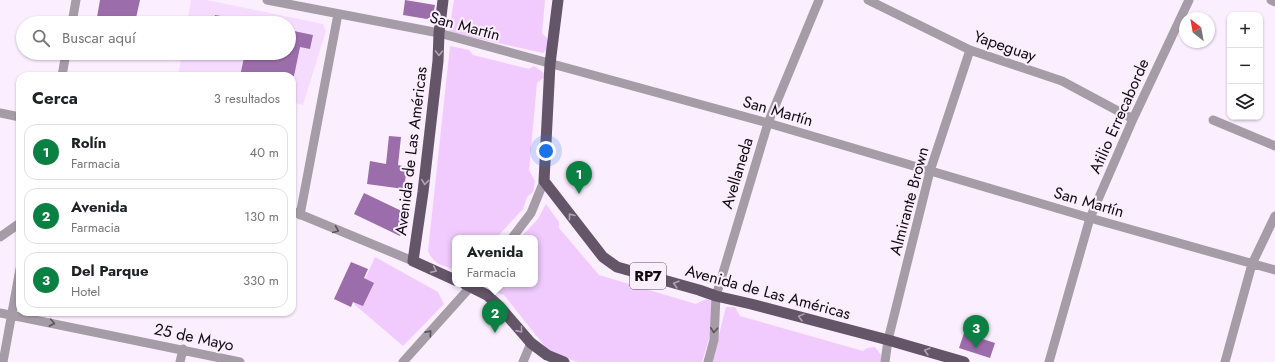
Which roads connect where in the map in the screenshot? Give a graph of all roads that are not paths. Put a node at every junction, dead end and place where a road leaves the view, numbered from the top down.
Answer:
1 (76, 0) edge
2 (267, 0) edge
3 (443, 0) edge
4 (558, 0) edge
5 (819, 0) edge
6 (868, 0) edge
7 (1190, 0) edge
8 (1271, 0) edge
9 (1275, 2) edge
10 (338, 14) junction
11 (73, 16) edge
12 (439, 33) junction
13 (970, 50) junction
14 (65, 60) edge
15 (550, 64) junction
16 (63, 72) edge
17 (0, 113) edge
18 (16, 116) edge
19 (1133, 119) junction
20 (1213, 120) dead end
21 (768, 123) junction
22 (1275, 146) edge
23 (930, 172) junction
24 (544, 181) junction
25 (296, 213) edge
26 (1275, 216) edge
27 (1090, 218) junction
28 (16, 226) edge
29 (514, 235) edge
30 (0, 237) edge
31 (413, 261) junction
32 (1252, 264) junction
33 (1275, 270) edge
34 (452, 279) edge
35 (468, 287) edge
36 (473, 287) edge
37 (16, 289) edge
38 (716, 296) junction
39 (0, 313) edge
40 (11, 315) junction
41 (16, 316) edge
42 (16, 316) edge
43 (888, 340) junction
44 (531, 343) junction
45 (183, 349) junction
46 (3, 362) edge
47 (180, 362) edge
48 (240, 362) edge
49 (403, 362) edge
50 (523, 362) edge
51 (564, 362) edge
52 (708, 362) edge
53 (885, 362) edge
54 (964, 362) edge
55 (1049, 362) edge
56 (1225, 362) edge

1 - 11 street
2 - 10 street, San Martín
3 - 12 main road, Avenida de Las Américas
4 - 15 main road
5 - 21 street, Avellaneda
6 - 13 street, Yapeguay
7 - 19 street, Atilio Errecaborde
8 - 9 street
10 - 12 street, San Martín
10 - 25 street
12 - 15 street, San Martín
12 -> 31 main road, Avenida de Las Américas
13 - 19 street, Yapeguay
13 - 23 street, Almirante Brown
14 - 16 street
15 - 21 street, San Martín
15 - 24 main road
17 - 18 street
19 - 27 street, Atilio Errecaborde
20 - 22 street
21 - 23 street, San Martín
21 - 38 street, Avellaneda
23 - 27 street, San Martín
23 - 43 street, Almirante Brown
24 - 29 street
38 -> 24 main road, Avenida de Las Américas / RP7
25 -> 31 street
26 - 32 street
27 - 32 street, San Martín
27 - 55 street, Atilio Errecaborde
28 - 30 street
31 -> 34 main road
32 - 33 street, San Martín
32 - 56 street
49 -> 35 street
36 -> 44 main road
37 - 40 street
43 -> 38 main road, Avenida de Las Américas / RP7
38 -> 52 street, Avellaneda
39 - 40 street, 25 de Mayo
40 -> 41 street, 25 de Mayo
40 - 46 street
42 -> 45 street, 25 de Mayo
43 - 53 street, Almirante Brown
54 -> 43 main road, Avenida de Las Américas / RP7
44 - 50 street
44 - 51 main road
45 - 47 street
45 - 48 street, 25 de Mayo

